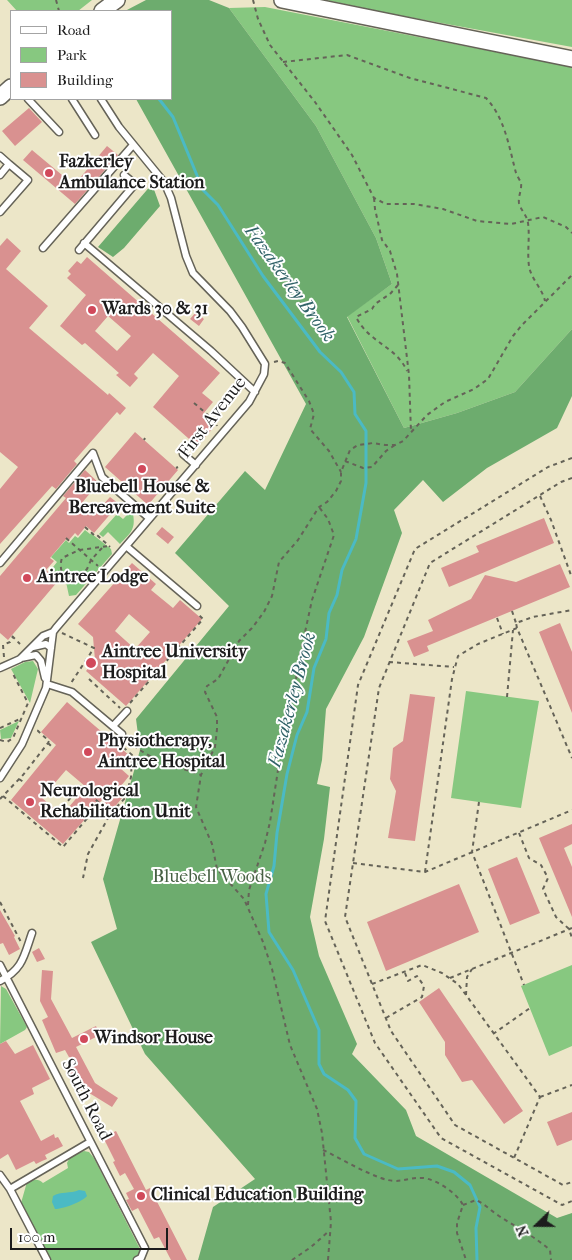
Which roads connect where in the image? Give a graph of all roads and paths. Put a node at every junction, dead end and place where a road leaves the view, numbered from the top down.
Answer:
1 (117, 0) edge
2 (253, 0) edge
3 (282, 0) edge
4 (103, 10) edge
5 (572, 59) edge
6 (283, 62) junction
7 (10, 88) edge
8 (0, 97) edge
9 (29, 100) edge
10 (73, 100) edge
11 (102, 100) edge
12 (59, 132) dead end
13 (95, 135) dead end
14 (133, 145) junction
15 (0, 156) edge
16 (9, 164) junction
17 (0, 175) edge
18 (124, 175) dead end
19 (374, 198) junction
20 (0, 212) edge
21 (528, 220) junction
22 (572, 233) edge
23 (84, 243) junction
24 (43, 248) dead end
25 (79, 250) dead end
26 (572, 275) edge
27 (398, 285) junction
28 (545, 301) junction
29 (265, 364) junction
30 (409, 375) junction
31 (255, 392) junction
32 (194, 403) dead end
33 (216, 430) dead end
34 (411, 432) junction
35 (395, 445) junction
36 (183, 454) dead end
37 (572, 458) edge
38 (345, 461) junction
39 (196, 465) junction
40 (341, 472) junction
41 (572, 478) edge
42 (539, 496) junction
43 (319, 507) junction
44 (149, 518) junction
45 (85, 528) dead end
46 (66, 538) dead end
47 (109, 546) junction
48 (126, 546) junction
49 (102, 548) junction
50 (79, 550) junction
51 (114, 550) dead end
52 (91, 560) junction
53 (0, 563) edge
54 (100, 567) dead end
55 (572, 578) edge
56 (196, 609) joint
57 (572, 610) edge
58 (512, 611) dead end
59 (497, 618) dead end
60 (516, 623) junction
61 (517, 628) junction
62 (513, 630) junction
63 (56, 632) junction
64 (503, 634) junction
65 (0, 642) edge
66 (20, 644) dead end
67 (3, 645) junction
68 (31, 648) junction
69 (51, 648) junction
70 (20, 658) junction
71 (389, 662) junction
72 (8, 664) junction
73 (455, 667) junction
74 (0, 668) edge
75 (89, 679) dead end
76 (70, 685) dead end
77 (46, 686) junction
78 (507, 697) dead end
79 (130, 704) dead end
80 (125, 711) joint
81 (22, 718) junction
82 (113, 726) junction
83 (40, 727) dead end
84 (0, 728) edge
85 (122, 734) junction
86 (0, 740) edge
87 (48, 743) junction
88 (53, 748) dead end
89 (572, 758) edge
90 (201, 775) junction
91 (0, 778) edge
92 (20, 779) junction
93 (25, 783) dead end
94 (1, 797) edge
95 (479, 802) dead end
96 (100, 803) junction
97 (63, 807) dead end
98 (572, 810) edge
99 (111, 813) junction
100 (519, 833) junction
101 (472, 852) junction
102 (353, 863) junction
103 (425, 872) junction
104 (83, 878) dead end
105 (0, 902) edge
106 (248, 907) junction
107 (572, 928) edge
108 (568, 929) junction
109 (32, 933) dead end
110 (572, 938) edge
111 (26, 952) junction
112 (510, 953) junction
113 (0, 965) edge
114 (472, 969) junction
115 (404, 972) junction
116 (450, 978) junction
117 (3, 979) edge
118 (372, 984) junction
119 (524, 985) dead end
120 (467, 997) junction
121 (530, 1008) dead end
122 (386, 1018) junction
123 (493, 1034) junction
124 (572, 1085) edge
125 (540, 1097) junction
126 (90, 1142) junction
127 (322, 1150) junction
128 (514, 1158) junction
129 (0, 1175) edge
130 (572, 1182) edge
131 (10, 1189) junction
132 (572, 1201) edge
133 (463, 1205) junction
134 (330, 1230) junction
135 (47, 1260) edge
136 (137, 1260) edge
137 (292, 1260) edge
138 (328, 1260) edge
139 (466, 1260) edge
140 (551, 1260) edge

1 - 4 street
2 - 6 path
3 - 5 street
6 - 19 path
6 - 21 path
7 - 8 street
9 - 12 lane
10 - 13 lane
11 - 14 lane, First Avenue
14 - 24 lane
14 - 29 lane, First Avenue
15 - 16 lane
16 - 17 lane
16 - 20 lane
18 - 23 lane
19 - 21 path
19 - 27 path
21 - 22 path
21 - 28 path
23 - 25 lane
23 - 31 lane
26 - 28 path
27 - 30 path
27 - 30 path
28 - 34 path
29 - 31 lane, First Avenue
29 - 40 path
30 - 34 path
31 - 39 lane, First Avenue
32 - 33 path
34 - 35 path
35 - 38 path
35 - 38 path
36 - 39 lane
37 - 132 path
38 - 40 path
39 - 44 lane, First Avenue
40 - 43 path
41 - 42 path
42 - 55 path
42 - 71 path
43 - 90 path
43 - 106 path
44 - 48 lane, First Avenue
44 - 53 lane
45 - 47 path
46 - 50 path
47 - 49 path
47 - 51 path
48 - 56 lane
48 - 63 lane, First Avenue
49 - 50 path
49 - 52 path
50 - 52 path
50 - 52 path
52 - 54 path
56 - 79 path
57 - 60 path
58 - 60 path
59 - 64 path
60 - 61 path
61 - 62 path
61 - 89 path
62 - 64 path
62 - 78 path
63 - 68 lane, First Avenue
63 - 69 lane
63 - 76 path
64 - 73 path
65 - 67 path
66 - 67 path
67 - 72 path
68 - 69 lane
68 - 70 lane, First Avenue
69 - 77 lane
70 - 72 lane, First Avenue
70 - 77 lane
71 - 73 path
71 - 102 path
72 - 74 lane, First Avenue
72 - 81 path
73 - 103 path
75 - 80 path
77 - 82 lane
77 - 91 lane
80 - 82 lane
81 - 84 path
81 - 86 path
82 - 85 lane
83 - 87 path
85 - 90 path
85 - 99 path
87 - 88 path
87 - 92 path
90 - 106 path
92 - 93 path
92 - 94 path
94 - 96 path
95 - 101 path
96 - 97 path
96 - 99 path
98 - 100 path
99 - 104 path
100 - 101 path
100 - 108 path
101 - 103 path
101 - 112 path
102 - 103 path
102 - 118 path
105 - 111 path
106 - 127 path
107 - 108 path
108 - 110 path
108 - 112 path
109 - 111 lane
111 - 117 lane
112 - 114 path
112 - 119 path
113 - 117 lane, South Road
114 - 116 path
114 - 120 path
115 - 116 path
115 - 118 path
115 - 122 path
116 - 120 path
117 - 126 lane, South Road
118 - 122 path
120 - 123 path
121 - 123 path
122 - 128 path
123 - 125 path
124 - 125 path
125 - 128 path
126 - 131 lane
126 - 136 lane, South Road
127 - 133 path
127 - 134 path
128 - 130 path
129 - 131 lane
131 - 135 lane
133 - 139 path
133 - 140 path
134 - 137 path
134 - 138 path

